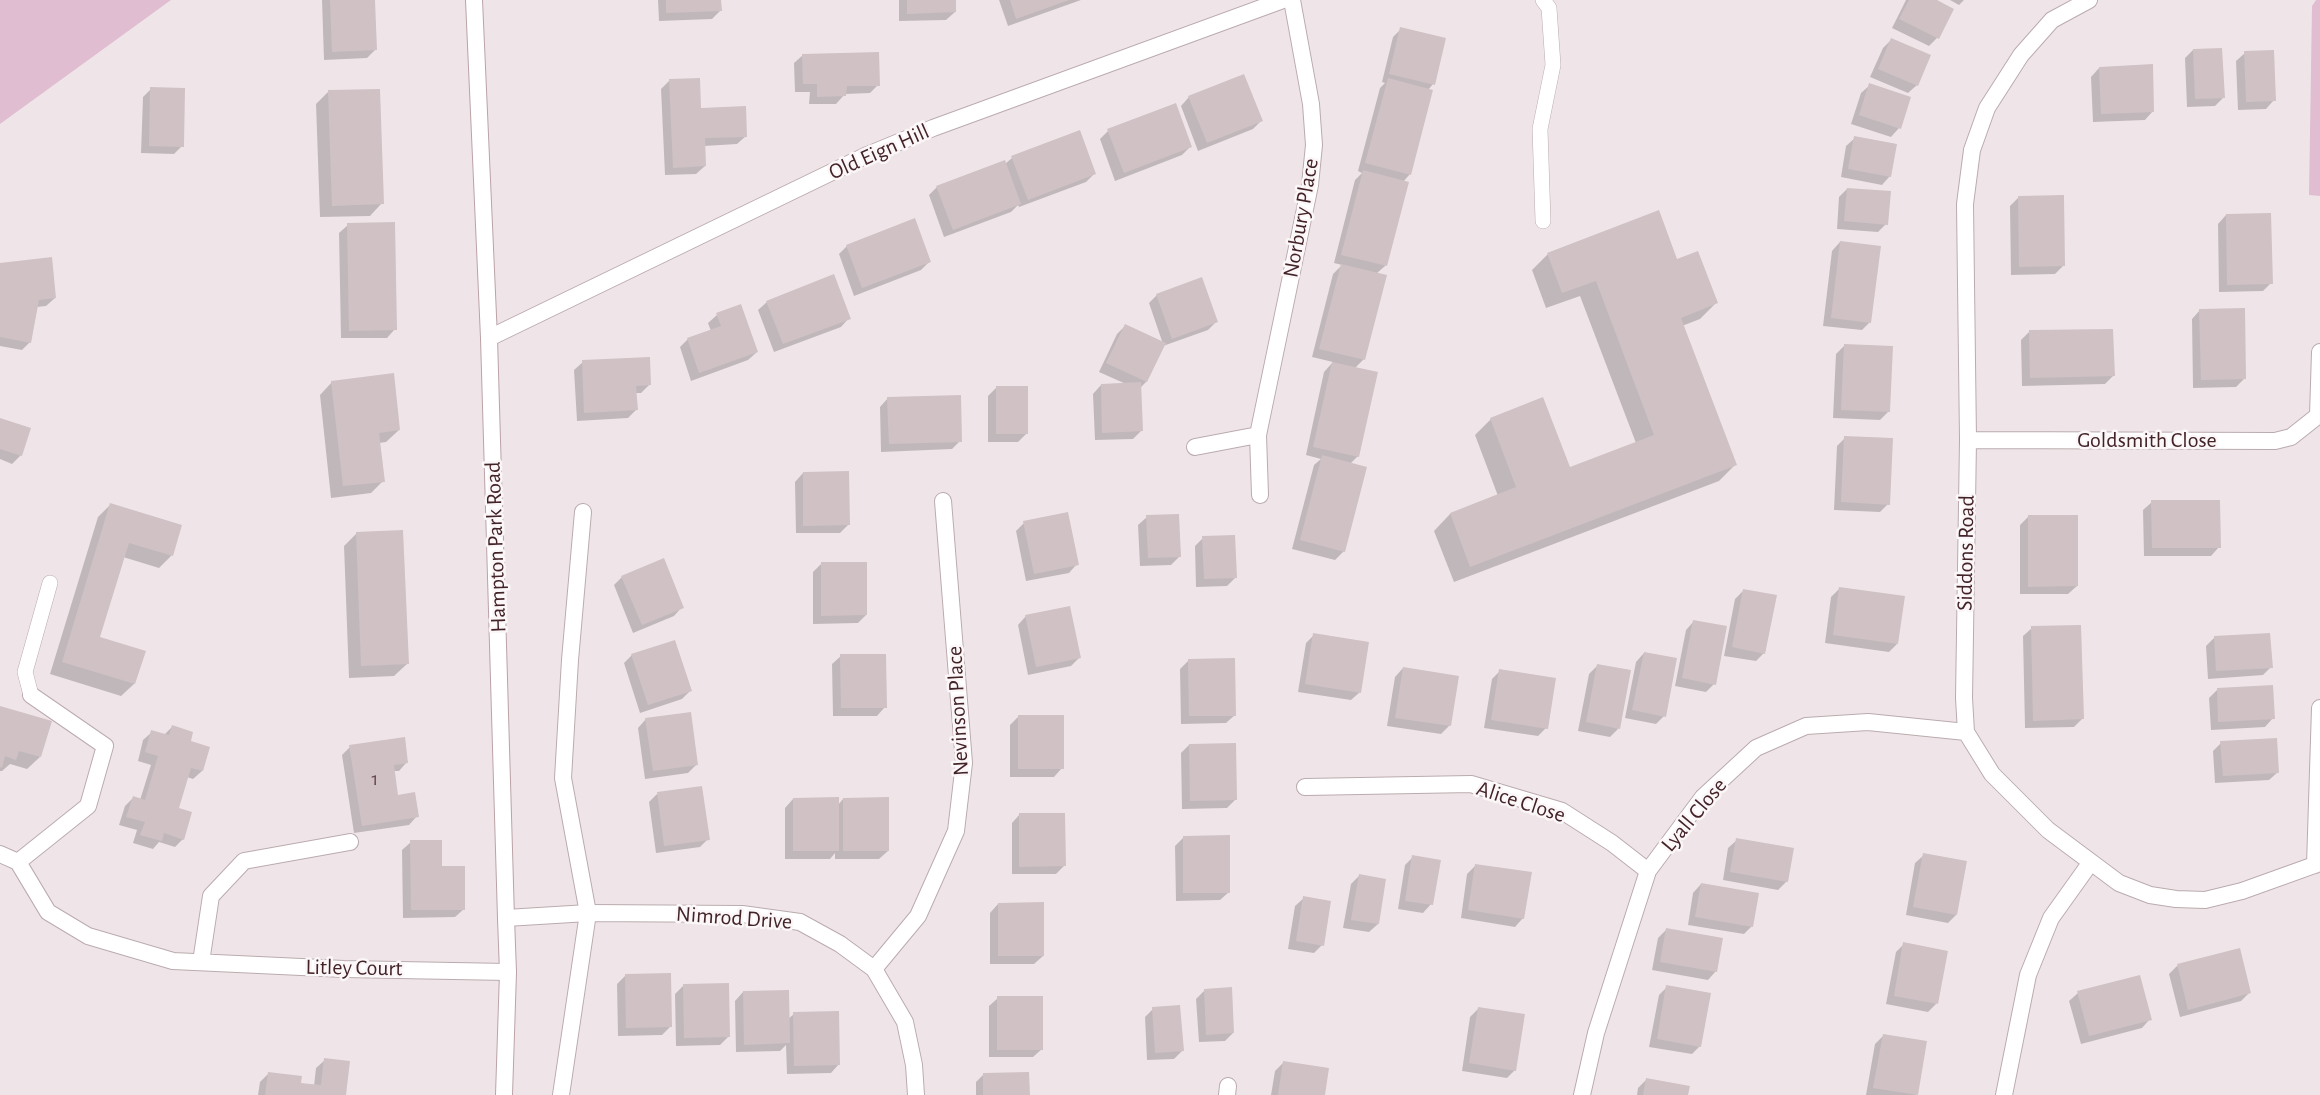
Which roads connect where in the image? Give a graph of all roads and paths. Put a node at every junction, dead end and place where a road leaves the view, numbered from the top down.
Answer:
1 (474, 0) edge
2 (1283, 0) edge
3 (1292, 0) edge
4 (1543, 0) edge
5 (2089, 0) edge
6 (1253, 5) edge
7 (1543, 221) dead end
8 (489, 338) junction
9 (2320, 352) edge
10 (2319, 414) edge
11 (1258, 435) junction
12 (1968, 440) junction
13 (1195, 447) dead end
14 (1260, 495) dead end
15 (943, 501) dead end
16 (583, 512) dead end
17 (50, 583) dead end
18 (32, 695) joint
19 (2320, 708) edge
20 (1966, 732) junction
21 (1305, 787) dead end
22 (350, 842) dead end
23 (0, 854) edge
24 (18, 862) junction
25 (2091, 862) junction
26 (2318, 864) edge
27 (1648, 871) junction
28 (588, 913) junction
29 (506, 918) junction
30 (201, 962) junction
31 (874, 969) junction
32 (508, 972) junction
33 (504, 1095) edge
34 (561, 1095) edge
35 (916, 1095) edge
36 (1582, 1095) edge
37 (2004, 1095) edge

1 - 8 street, Hampton Park Road
2 - 6 street, Old Eign Hill
3 - 11 street, Norbury Place
4 - 7 lane
5 - 12 street, Siddons Road
6 - 8 street, Old Eign Hill
8 - 29 street, Hampton Park Road
9 - 10 street, Goldsmith Close
10 - 12 street, Goldsmith Close
11 - 13 street
11 - 14 street, Norbury Place
12 - 20 street, Siddons Road
15 - 31 street, Nevinson Place
16 - 28 street
17 - 18 lane
18 - 24 street
19 - 26 street
20 - 25 street
20 - 27 street, Lyall Close
21 - 27 street, Alice Close
22 - 30 street
23 - 24 street
24 - 30 street, Litley Court
25 - 26 street
25 - 37 street
27 - 36 street, Lyall Close
28 - 29 street, Nimrod Drive
28 - 31 street, Nimrod Drive
28 - 34 street
29 - 32 street, Hampton Park Road
30 - 32 street, Litley Court
31 - 35 street, Nimrod Drive
32 - 33 street, Hampton Park Road

